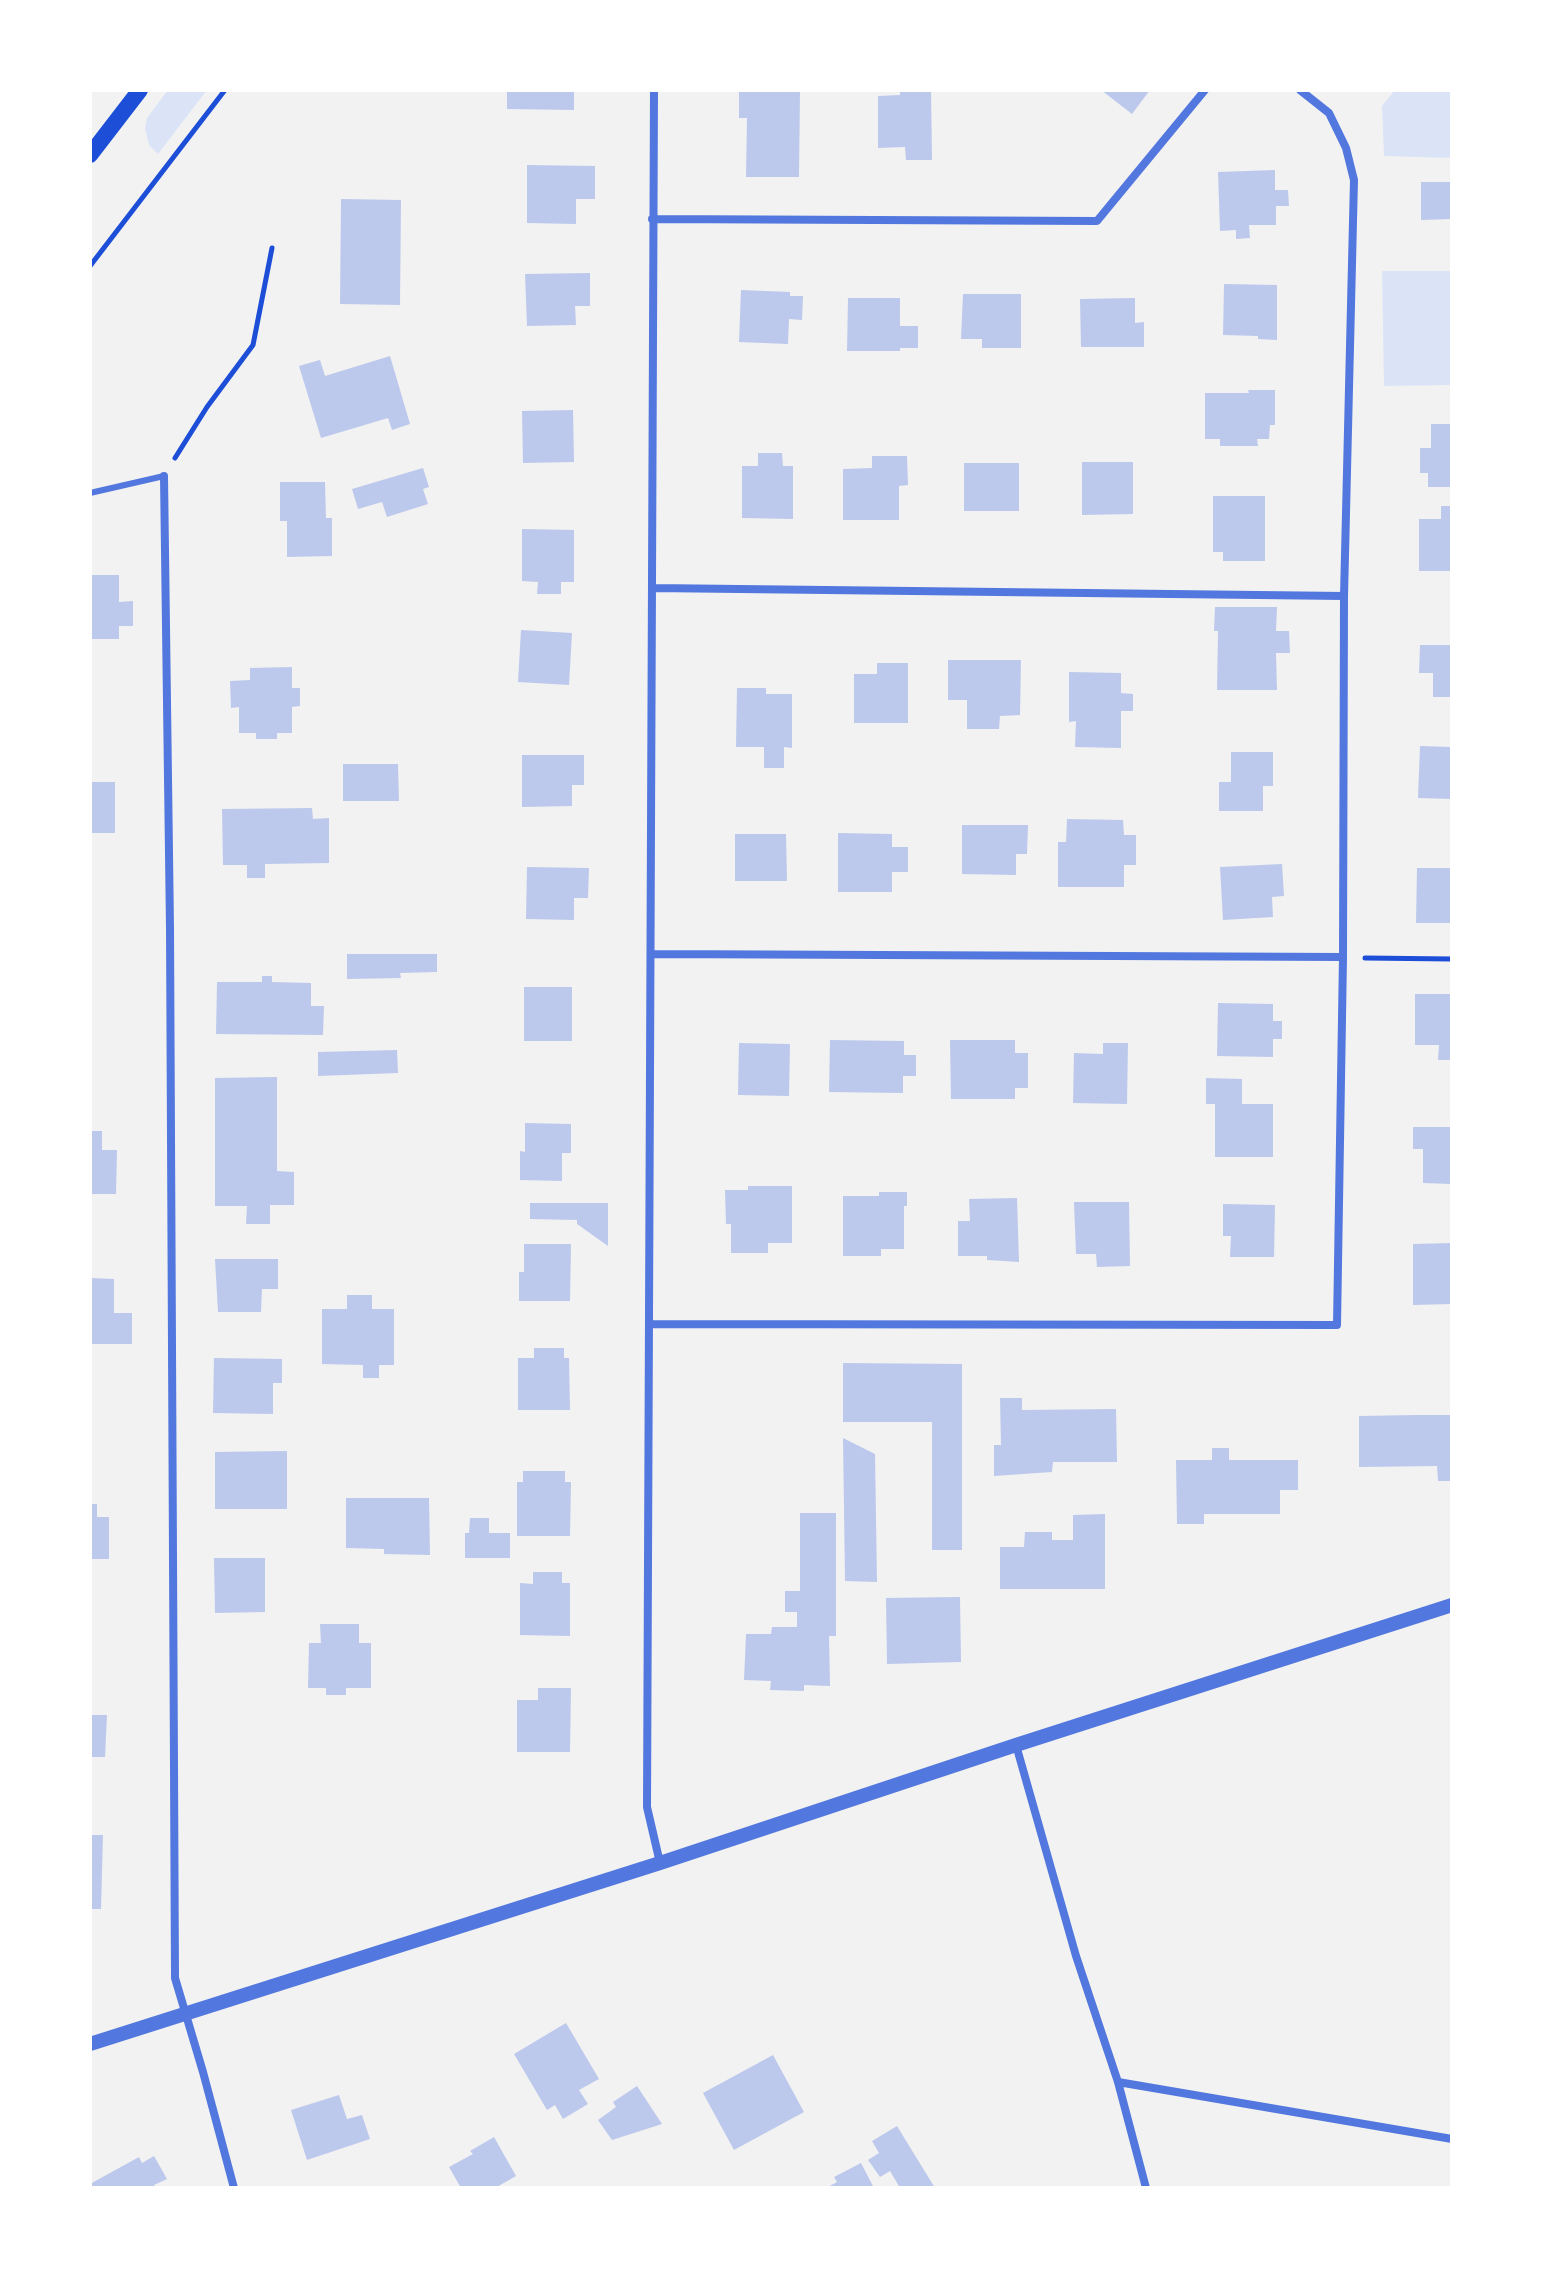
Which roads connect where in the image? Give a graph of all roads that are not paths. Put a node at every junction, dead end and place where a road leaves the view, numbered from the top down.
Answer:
1 (140, 90) edge
2 (654, 90) edge
3 (1205, 90) edge
4 (1300, 90) edge
5 (90, 155) edge
6 (652, 219) junction
7 (164, 476) joint
8 (90, 493) edge
9 (653, 588) junction
10 (1344, 596) junction
11 (651, 954) junction
12 (1343, 957) junction
13 (649, 1324) junction
14 (1452, 1605) edge
15 (1016, 1745) junction
16 (660, 1863) junction
17 (184, 2014) junction
18 (90, 2044) edge
19 (1118, 2082) junction
20 (1452, 2139) edge
21 (234, 2188) edge
22 (1146, 2188) edge

1 - 5 main road
2 - 6 street
3 - 6 street
4 - 10 street
6 - 9 street
7 - 8 lane
7 - 17 street
9 - 10 street
9 - 11 street
10 - 12 street
11 - 12 street
11 - 13 street
12 - 13 street
13 - 16 street
14 - 15 street
15 - 16 street
15 - 19 street
16 - 17 street
17 - 18 street
17 - 21 street
19 - 20 street
19 - 22 street

